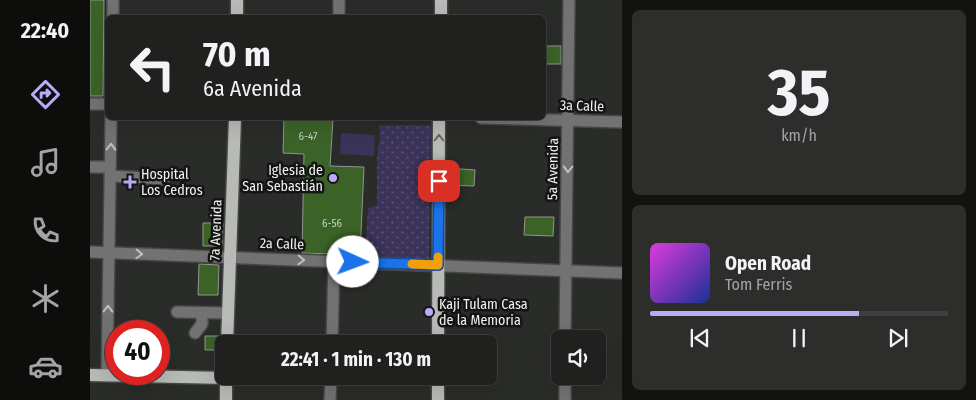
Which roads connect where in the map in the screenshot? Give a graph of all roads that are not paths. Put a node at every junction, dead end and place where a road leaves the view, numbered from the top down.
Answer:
1 (113, 0) edge
2 (237, 0) edge
3 (339, 0) edge
4 (441, 0) edge
5 (569, 0) edge
6 (113, 15) edge
7 (237, 15) edge
8 (338, 15) edge
9 (441, 15) edge
10 (90, 104) edge
11 (105, 104) edge
12 (546, 119) edge
13 (111, 120) edge
14 (235, 120) edge
15 (439, 120) edge
16 (569, 120) junction
17 (622, 122) edge
18 (90, 166) edge
19 (110, 172) junction
20 (164, 179) dead end
21 (90, 252) edge
22 (109, 253) junction
23 (230, 257) junction
24 (334, 261) junction
25 (438, 265) junction
26 (566, 271) junction
27 (622, 273) edge
28 (177, 312) dead end
29 (228, 313) junction
30 (202, 314) junction
31 (108, 320) edge
32 (566, 330) edge
33 (195, 333) dead end
34 (227, 335) edge
35 (332, 335) edge
36 (438, 335) edge
37 (90, 376) edge
38 (105, 376) edge
39 (170, 377) edge
40 (215, 377) edge
41 (226, 385) edge
42 (331, 385) edge
43 (438, 385) edge
44 (565, 385) edge
45 (226, 400) edge
46 (330, 400) edge
47 (438, 400) edge
48 (565, 400) edge

1 - 6 street
2 - 7 main road
3 - 8 street
4 - 9 main road
5 - 16 street, 5a Avenida
10 - 11 street
12 - 16 street, 3a Calle
19 -> 13 street
14 - 23 main road, 7a Avenida
25 -> 15 main road
16 - 17 street, 3a Calle
16 -> 26 street, 5a Avenida
18 - 19 street
19 - 20 street
19 - 22 street
21 - 22 street, 2a Calle
22 -> 23 street, 2a Calle
31 -> 22 street
23 -> 24 street, 2a Calle
23 - 29 main road, 7a Avenida
24 - 25 street, 2a Calle
24 - 35 street
25 - 26 street, 2a Calle
25 - 36 main road
26 - 27 street, 2a Calle
26 - 32 street, 5a Avenida
28 - 30 street
29 - 30 street
29 - 34 main road, 7a Avenida
30 - 33 street
37 - 38 main road
39 - 40 main road
41 - 45 main road
42 - 46 street
43 - 47 main road
44 - 48 street

